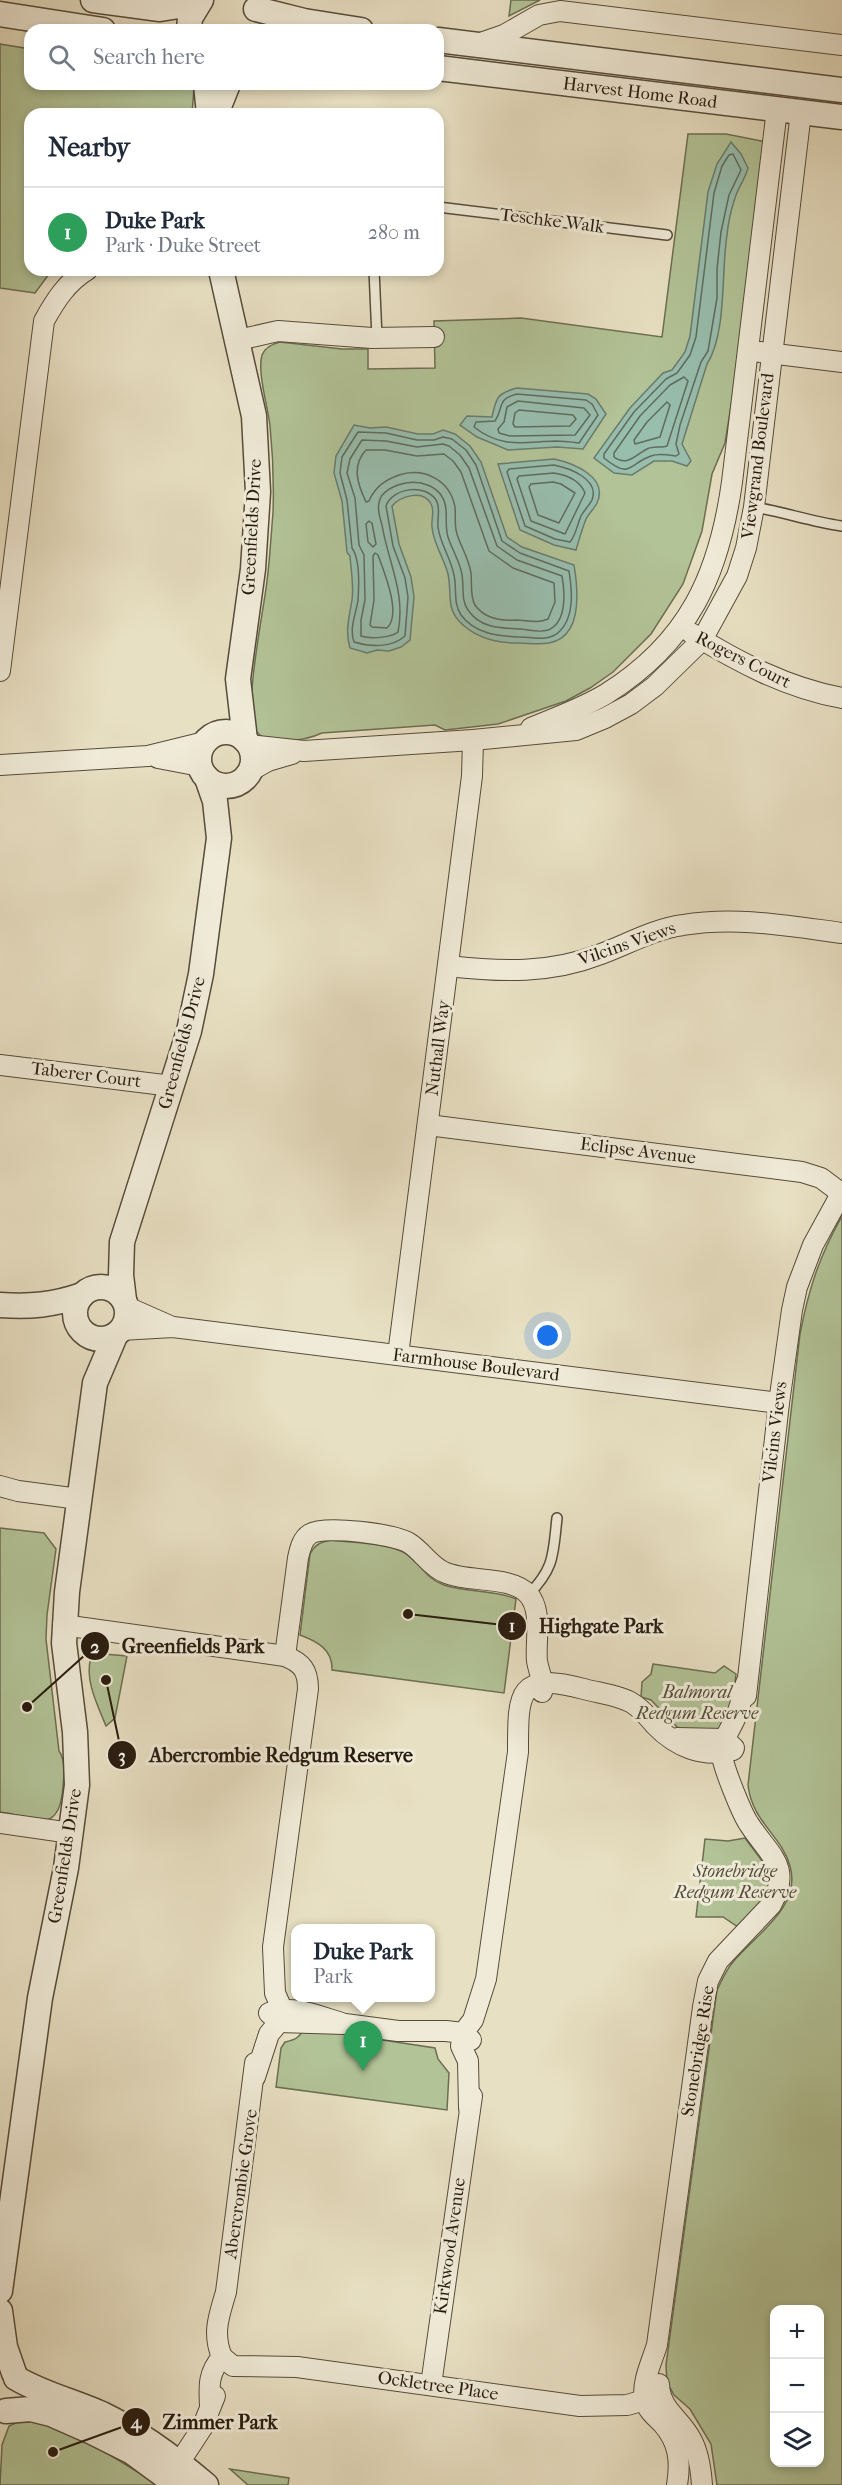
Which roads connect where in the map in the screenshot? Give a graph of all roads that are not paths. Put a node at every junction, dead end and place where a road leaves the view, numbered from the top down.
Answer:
1 (93, 0) edge
2 (200, 1) edge
3 (139, 4) edge
4 (589, 7) edge
5 (255, 9) edge
6 (0, 14) edge
7 (64, 24) edge
8 (190, 24) edge
9 (323, 24) edge
10 (444, 41) edge
11 (475, 45) junction
12 (842, 45) edge
13 (444, 69) edge
14 (207, 90) edge
15 (226, 90) edge
16 (842, 90) edge
17 (208, 108) edge
18 (218, 108) edge
19 (777, 109) junction
20 (801, 112) junction
21 (842, 117) edge
22 (444, 208) edge
23 (667, 235) dead end
24 (78, 276) edge
25 (222, 276) edge
26 (374, 276) edge
27 (434, 337) dead end
28 (377, 338) junction
29 (238, 340) junction
30 (748, 351) junction
31 (771, 354) junction
32 (842, 362) edge
33 (754, 507) junction
34 (842, 526) edge
35 (681, 627) junction
36 (702, 640) junction
37 (0, 671) edge
38 (238, 679) junction
39 (842, 698) edge
40 (510, 736) junction
41 (209, 739) junction
42 (473, 740) junction
43 (247, 742) junction
44 (304, 751) junction
45 (148, 756) junction
46 (0, 765) edge
47 (203, 772) junction
48 (244, 776) junction
49 (219, 838) junction
50 (842, 933) edge
51 (448, 966) junction
52 (0, 1065) edge
53 (172, 1086) junction
54 (428, 1125) junction
55 (842, 1193) edge
56 (122, 1242) junction
57 (85, 1293) junction
58 (125, 1303) junction
59 (0, 1305) edge
60 (31, 1307) junction
61 (79, 1328) junction
62 (173, 1328) junction
63 (118, 1333) junction
64 (398, 1355) junction
65 (95, 1383) junction
66 (779, 1403) junction
67 (0, 1486) edge
68 (80, 1499) junction
69 (557, 1518) dead end
70 (528, 1595) junction
71 (63, 1625) junction
72 (285, 1656) junction
73 (540, 1687) junction
74 (726, 1747) junction
75 (0, 1823) edge
76 (71, 1833) junction
77 (277, 2015) junction
78 (466, 2040) junction
79 (0, 2292) edge
80 (0, 2311) edge
81 (230, 2358) junction
82 (10, 2372) edge
83 (431, 2385) junction
84 (654, 2403) junction
85 (2, 2414) edge
86 (178, 2474) edge
87 (690, 2483) edge
88 (206, 2485) edge

1 - 3 street
2 - 3 street
2 - 8 street
4 - 11 street, Harvest Home Road
4 - 12 street, Harvest Home Road
5 - 9 street
6 - 7 street
10 - 11 street, Harvest Home Road
11 - 16 street, Harvest Home Road
13 - 19 street, Harvest Home Road
14 - 17 street
15 - 18 street
19 - 20 street, Harvest Home Road
19 - 30 street, Viewgrand Boulevard
20 - 21 street, Harvest Home Road
20 - 31 street, Viewgrand Boulevard
22 - 23 lane, Teschke Walk
24 - 37 street
25 - 29 street, Greenfields Drive
26 - 28 lane
27 - 28 street
28 - 29 street
29 - 38 street, Greenfields Drive
30 - 31 street
30 - 35 street, Viewgrand Boulevard
31 - 32 street
31 - 33 street, Viewgrand Boulevard
33 - 34 lane
33 - 36 street, Viewgrand Boulevard
35 - 36 street, Rogers Court
35 - 40 street, Viewgrand Boulevard
36 - 39 street, Rogers Court
36 - 40 street, Viewgrand Boulevard
38 - 41 street, Greenfields Drive
38 - 43 street, Greenfields Drive
40 - 42 street, Viewgrand Boulevard
41 - 43 street
41 - 45 street
41 - 47 street
42 - 44 street, Viewgrand Boulevard
42 - 51 street, Nuthall Way
43 - 44 street, Viewgrand Boulevard
43 - 48 street
44 - 48 street, Viewgrand Boulevard
45 - 46 street
45 - 47 street
47 - 48 street
47 - 49 street, Greenfields Drive
48 - 49 street, Greenfields Drive
49 - 53 street, Greenfields Drive
50 - 51 street, Vilcins Views
51 - 54 street, Nuthall Way
52 - 53 street, Taberer Court
53 - 56 street, Greenfields Drive
54 - 55 street, Eclipse Avenue
54 - 64 street, Nuthall Way
55 - 66 street, Vilcins Views
56 - 57 street, Greenfields Drive
56 - 58 street, Greenfields Drive
57 - 58 street
57 - 60 street
57 - 61 street
58 - 62 street, Farmhouse Boulevard
58 - 63 street
59 - 60 street
60 - 61 street
61 - 63 street
61 - 65 street, Greenfields Drive
62 - 63 street, Farmhouse Boulevard
62 - 64 street, Farmhouse Boulevard
63 - 65 street, Greenfields Drive
64 - 66 street, Farmhouse Boulevard
65 - 68 street, Greenfields Drive
66 - 74 street, Vilcins Views
67 - 68 street
68 - 71 street, Greenfields Drive
69 - 70 lane
70 - 72 street
70 - 73 street
71 - 72 street
71 - 76 street, Greenfields Drive
72 - 77 street
73 - 74 street
73 - 78 street
74 - 84 street, Stonebridge Rise
75 - 76 street
76 - 79 street, Greenfields Drive
77 - 78 street
77 - 81 street, Abercrombie Grove
78 - 83 street, Kirkwood Avenue
80 - 82 street
81 - 83 street, Ockletree Place
81 - 86 street
82 - 85 street
82 - 86 street
83 - 84 street, Ockletree Place
84 - 87 street
85 - 86 street
86 - 88 street

